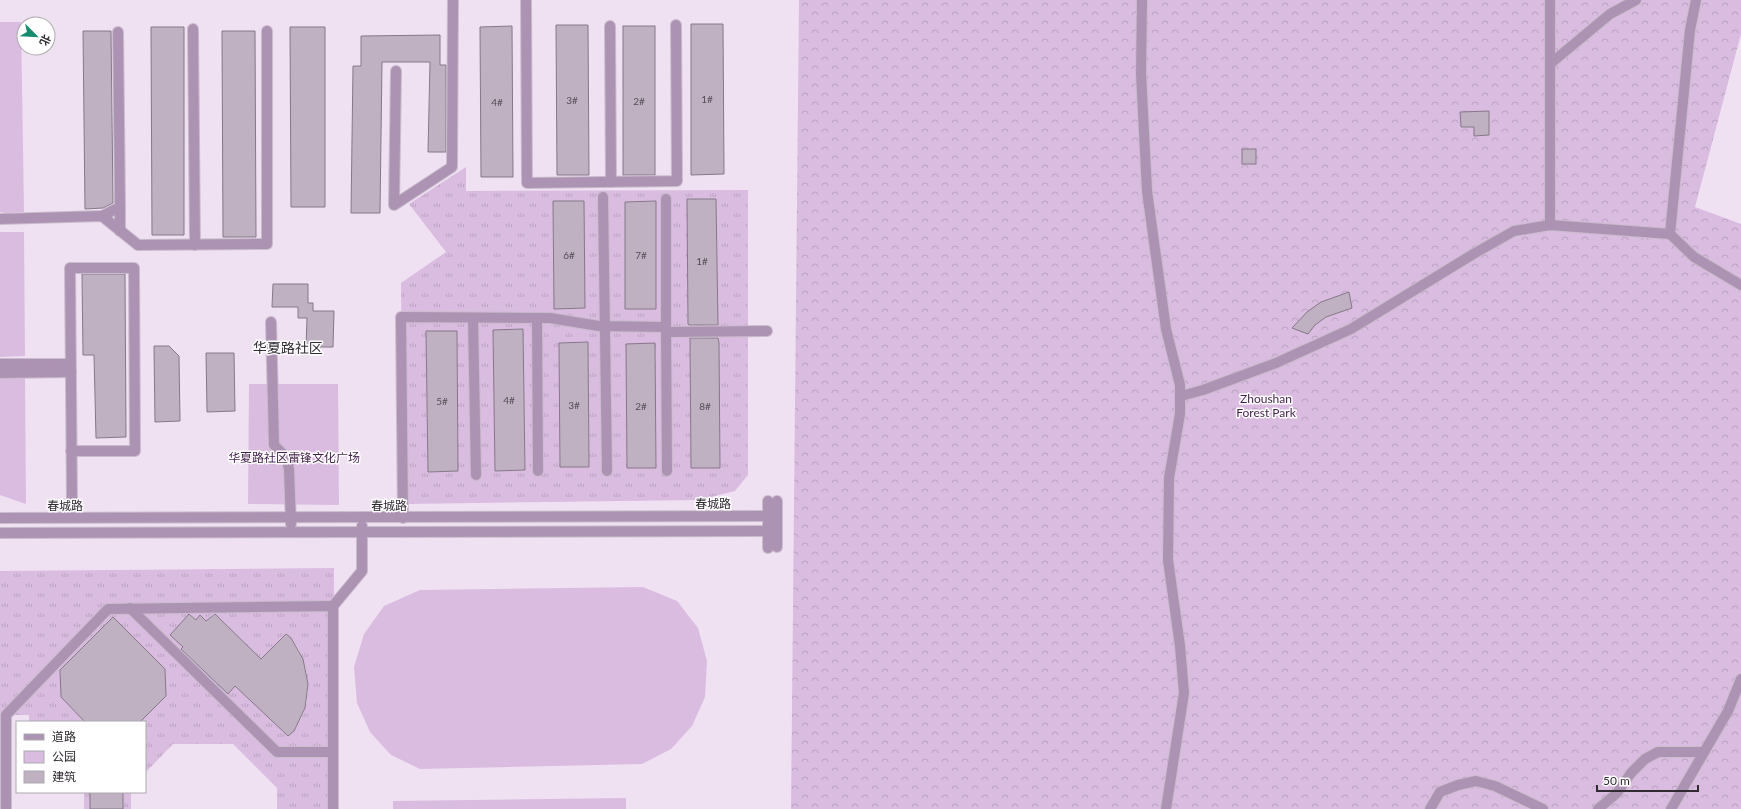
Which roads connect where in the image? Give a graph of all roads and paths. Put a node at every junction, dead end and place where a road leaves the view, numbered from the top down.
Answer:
1 (453, 0) edge
2 (526, 0) edge
3 (1142, 0) edge
4 (1550, 0) edge
5 (1636, 0) edge
6 (1696, 0) edge
7 (676, 25) dead end
8 (610, 26) dead end
9 (193, 29) dead end
10 (267, 31) dead end
11 (118, 32) dead end
12 (1550, 64) junction
13 (396, 71) dead end
14 (611, 182) junction
15 (603, 197) dead end
16 (666, 199) dead end
17 (120, 207) junction
18 (102, 216) junction
19 (0, 219) edge
20 (1550, 225) junction
21 (120, 231) junction
22 (1670, 234) junction
23 (195, 245) junction
24 (1741, 285) edge
25 (473, 318) junction
26 (537, 318) junction
27 (271, 322) dead end
28 (604, 326) junction
29 (666, 330) junction
30 (767, 331) dead end
31 (0, 364) edge
32 (70, 368) junction
33 (0, 373) edge
34 (1180, 396) junction
35 (71, 451) junction
36 (538, 471) dead end
37 (607, 471) dead end
38 (667, 471) dead end
39 (476, 475) dead end
40 (773, 501) dead end
41 (72, 504) dead end
42 (773, 516) junction
43 (0, 518) edge
44 (291, 518) junction
45 (362, 518) junction
46 (404, 518) junction
47 (772, 531) junction
48 (290, 532) junction
49 (362, 532) junction
50 (0, 533) edge
51 (772, 548) dead end
52 (333, 606) junction
53 (130, 608) junction
54 (1741, 679) edge
55 (333, 752) junction
56 (1704, 752) junction
57 (3, 794) edge
58 (6, 809) edge
59 (333, 809) edge
60 (1166, 809) edge
61 (1430, 809) edge
62 (1543, 809) edge
63 (1598, 809) edge
64 (1672, 809) edge

1 - 13 street
2 - 14 street
3 - 34 street
4 - 12 street
5 - 12 street
6 - 22 street
7 - 14 street
8 - 14 street
9 - 23 street
10 - 23 street
11 - 17 street
12 - 20 street
15 - 28 street
16 - 29 street
17 - 18 street
17 - 21 street
18 - 19 street
18 - 21 street
20 - 22 street
20 - 34 street
21 - 23 street
22 - 24 street
25 - 26 street
25 - 39 street
25 - 46 street
26 - 28 street
26 - 36 street
27 - 44 street
28 - 29 street
28 - 37 street
29 - 30 street
29 - 38 street
31 - 32 street
32 - 33 street
32 - 35 street
32 - 35 street
34 - 60 street
35 - 41 street
40 - 42 street
42 - 46 street, 春城路
42 - 47 street
43 - 44 street, 春城路
44 - 45 street, 春城路
44 - 48 street
45 - 46 street, 春城路
45 - 49 street
47 - 49 street
47 - 51 street
48 - 49 street
48 - 50 street
49 - 52 street
52 - 53 street
52 - 55 street
53 - 55 street
53 - 57 street
54 - 56 street
55 - 59 street
56 - 63 street
56 - 64 street
57 - 58 street
61 - 62 street

